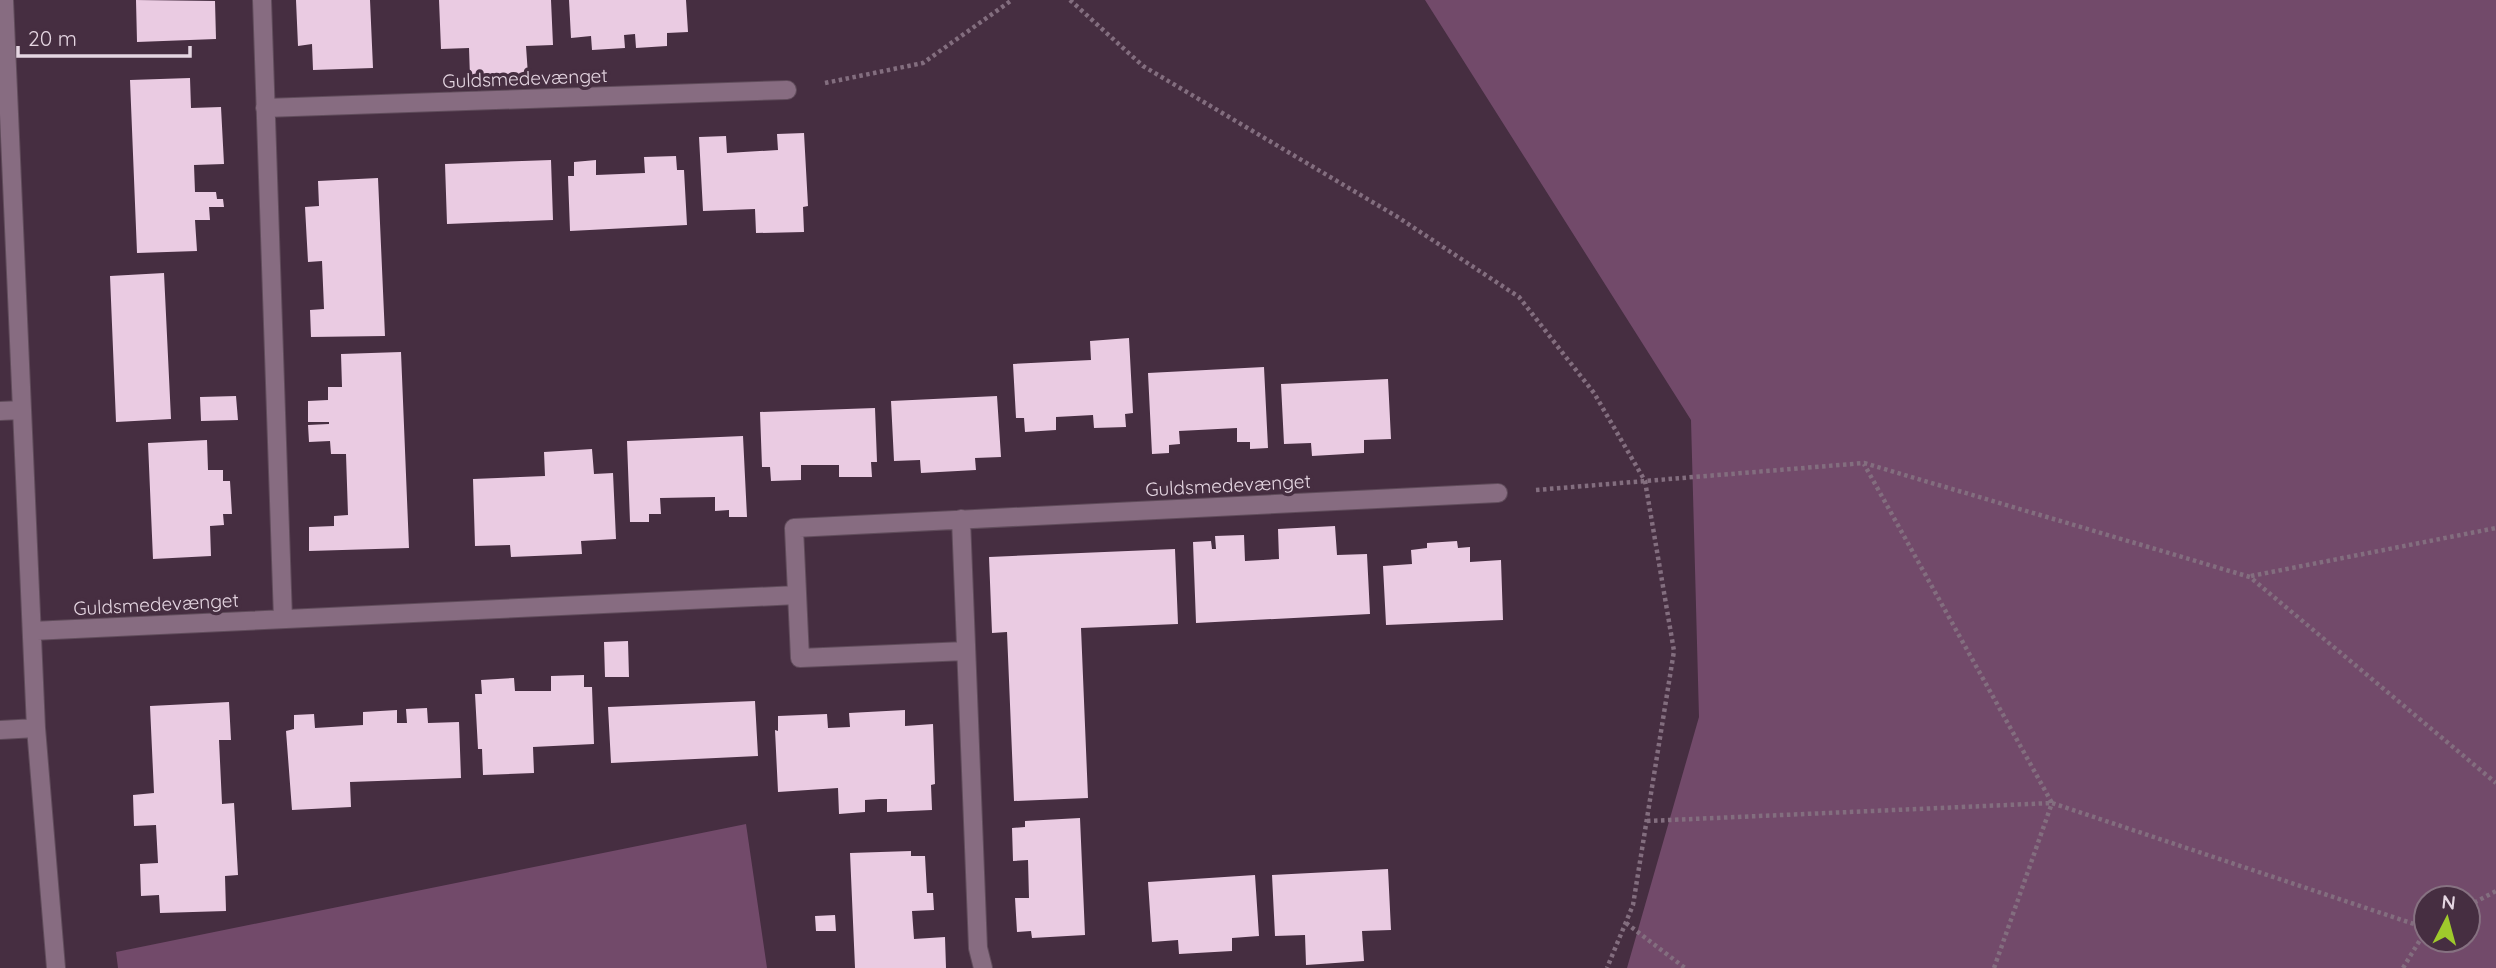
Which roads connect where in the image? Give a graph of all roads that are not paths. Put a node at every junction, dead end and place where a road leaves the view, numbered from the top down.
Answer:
1 (4, 0) edge
2 (262, 0) edge
3 (4, 90) edge
4 (787, 90) road end
5 (265, 108) junction
6 (22, 410) junction
7 (0, 411) edge
8 (1498, 493) road end
9 (961, 519) junction
10 (797, 595) junction
11 (283, 619) junction
12 (32, 631) junction
13 (966, 651) junction
14 (36, 728) junction
15 (0, 730) edge
16 (56, 968) edge
17 (983, 968) edge

1 - 3 street
2 - 5 street
3 - 6 street
4 - 5 street, Guldsmedevænget
5 - 11 street
6 - 7 street
6 - 12 street
8 - 9 street, Guldsmedevænget
9 - 10 street, Guldsmedevænget
9 - 13 street
10 - 11 street, Guldsmedevænget
10 - 13 street, Guldsmedevænget
11 - 12 street, Guldsmedevænget
12 - 14 street
13 - 17 street
14 - 15 street
14 - 16 street

